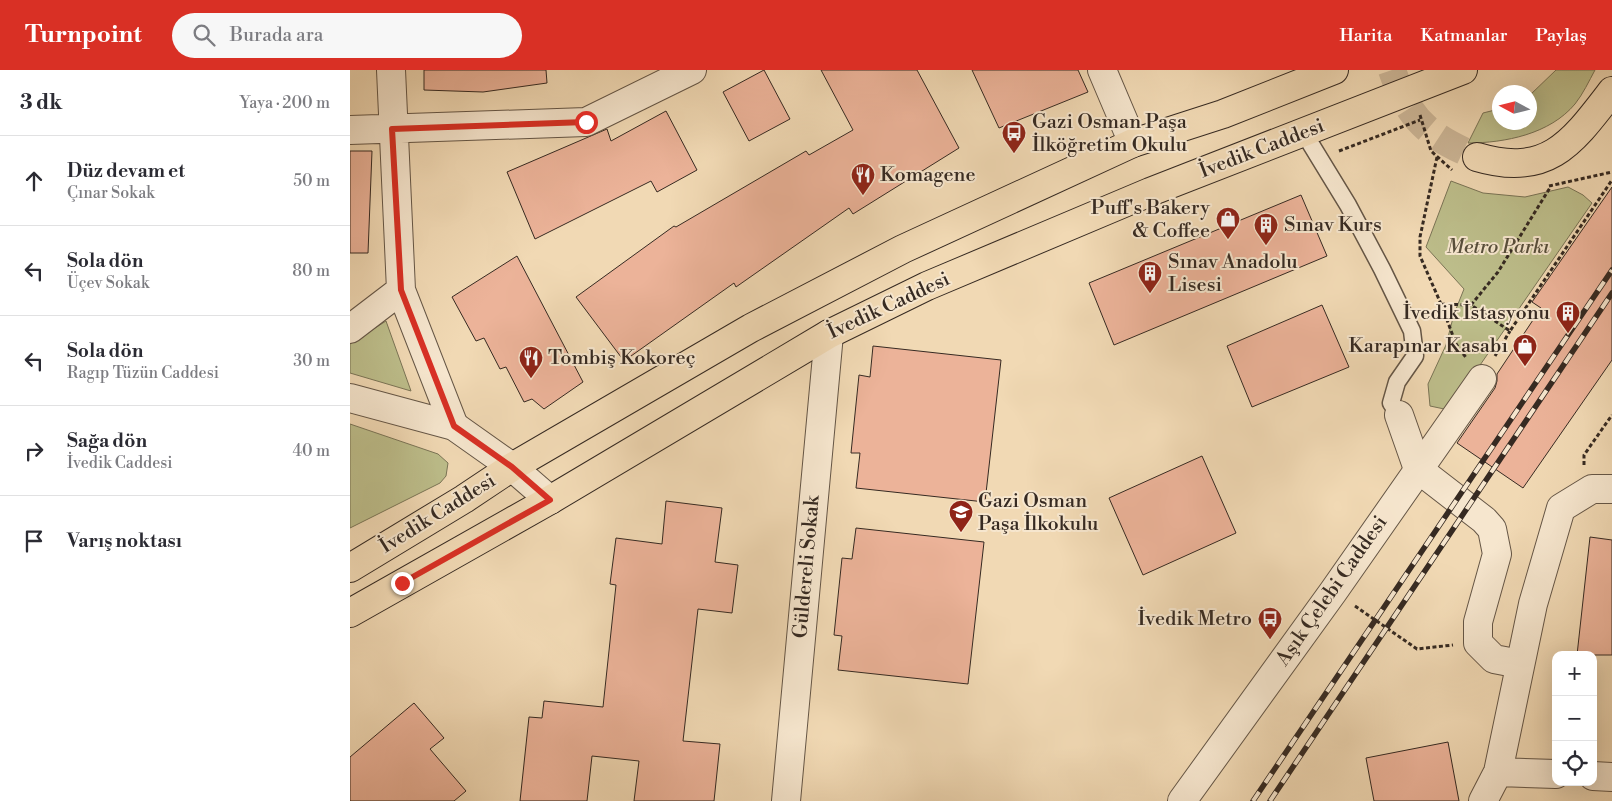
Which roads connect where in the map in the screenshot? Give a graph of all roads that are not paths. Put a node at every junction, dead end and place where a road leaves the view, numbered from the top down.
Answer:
1 (391, 70) edge
2 (692, 70) edge
3 (1102, 70) edge
4 (1288, 70) edge
5 (1334, 70) edge
6 (1463, 70) edge
7 (1612, 91) edge
8 (1223, 114) junction
9 (392, 129) junction
10 (350, 130) edge
11 (1304, 133) junction
12 (1133, 143) junction
13 (1477, 156) tunnel mouth
14 (401, 290) junction
15 (350, 329) edge
16 (829, 334) junction
17 (1482, 379) road end
18 (350, 398) edge
19 (1399, 415) joint
20 (454, 426) junction
21 (512, 467) junction
22 (1418, 469) junction
23 (1612, 489) edge
24 (550, 500) junction
25 (350, 568) edge
26 (350, 613) edge
27 (1520, 664) junction
28 (1498, 772) junction
29 (1552, 774) edge
30 (1597, 776) edge
31 (1612, 777) edge
32 (786, 801) edge
33 (1182, 801) edge
34 (1483, 801) edge

1 - 9 street
2 - 9 street
3 - 12 street
4 - 8 main road
5 - 8 main road, İvedik Caddesi
6 - 11 main road, İvedik Caddesi
7 - 13 main road
8 - 12 main road, İvedik Caddesi
9 - 10 street
9 - 14 street
11 - 16 main road, İvedik Caddesi
11 - 19 lane
12 - 21 main road, İvedik Caddesi
14 - 15 street
14 - 20 street
16 - 24 main road, İvedik Caddesi
16 - 32 street, Güldereli Sokak
17 - 22 street, Aşık Çelebi Caddesi
18 - 20 street
19 - 22 street
20 - 21 street
21 - 24 street
21 - 25 main road, İvedik Caddesi
22 - 27 street
22 - 33 street, Aşık Çelebi Caddesi
23 - 27 street
24 - 26 main road, İvedik Caddesi
27 - 28 street
28 - 29 street
28 - 34 street
30 - 31 street

